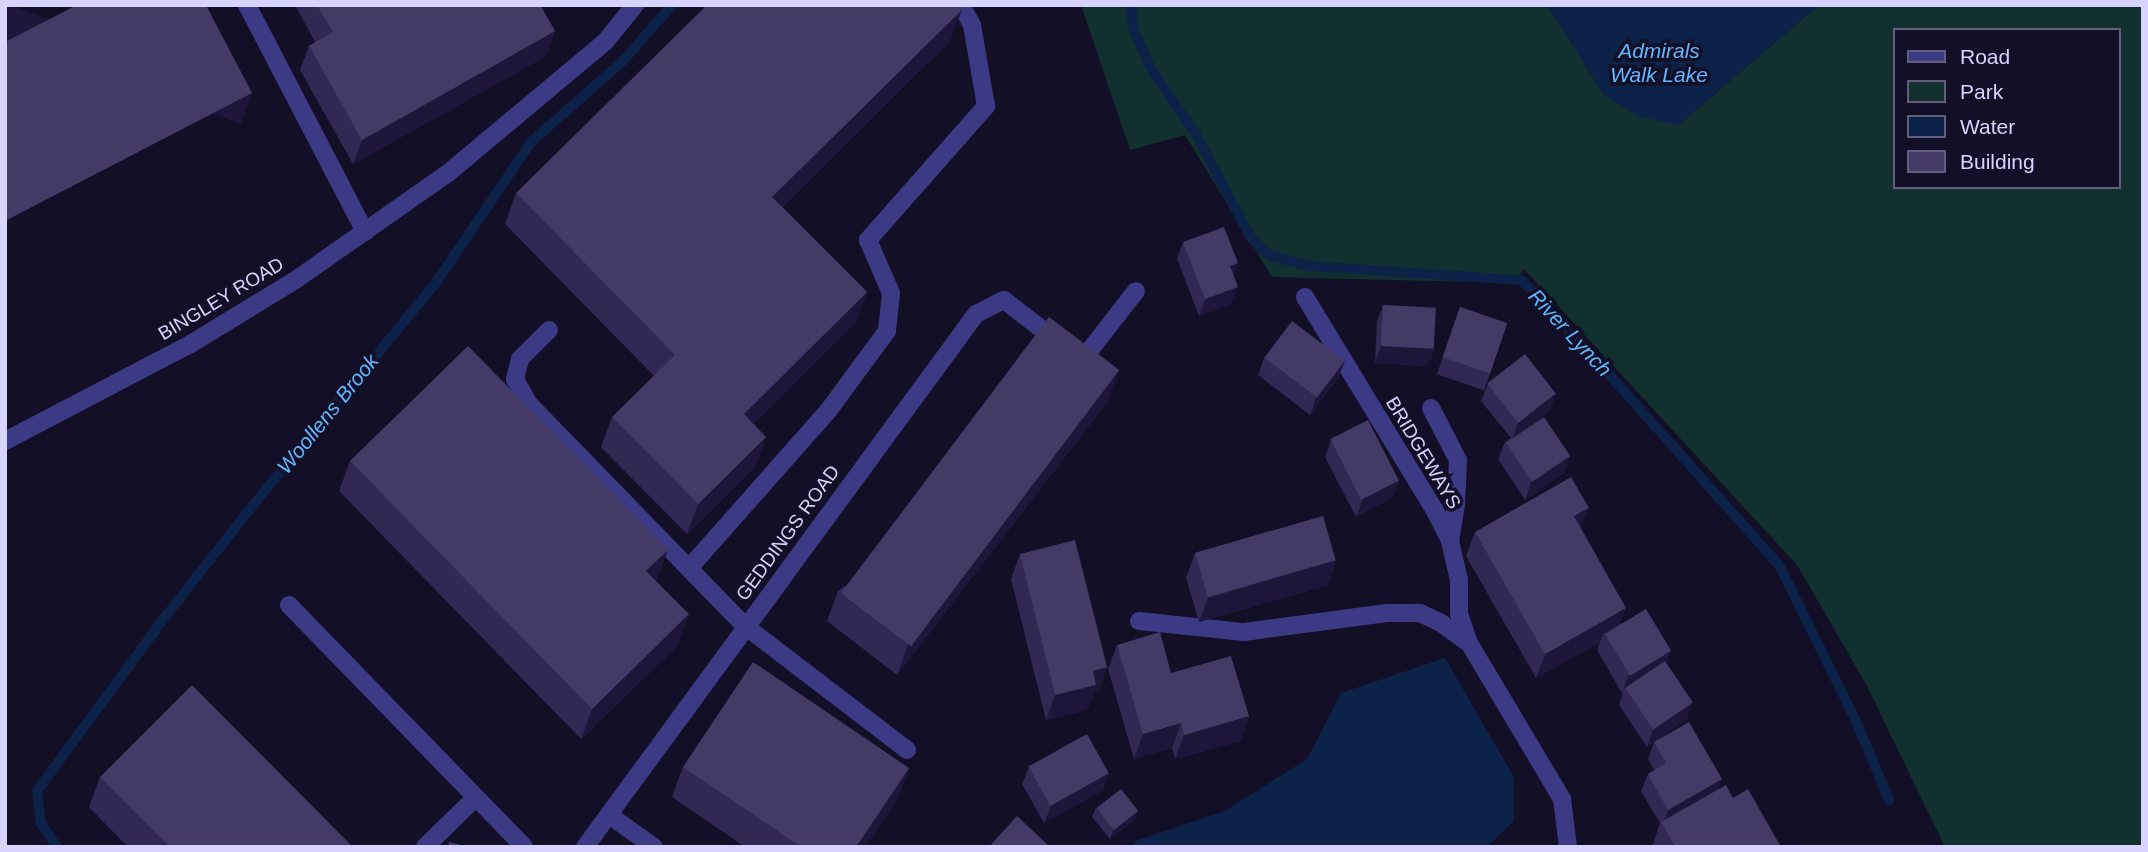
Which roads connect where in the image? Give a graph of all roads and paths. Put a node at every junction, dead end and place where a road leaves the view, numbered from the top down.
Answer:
1 (247, 5) edge
2 (635, 5) edge
3 (961, 5) edge
4 (365, 232) junction
5 (1136, 291) dead end
6 (1305, 297) dead end
7 (549, 330) dead end
8 (1431, 408) dead end
9 (5, 441) edge
10 (1450, 541) junction
11 (690, 567) junction
12 (289, 606) dead end
13 (1139, 621) dead end
14 (746, 626) junction
15 (1469, 643) junction
16 (907, 750) dead end
17 (476, 797) junction
18 (609, 815) junction
19 (425, 847) edge
20 (524, 847) edge
21 (584, 847) edge
22 (654, 847) edge
23 (1568, 847) edge

1 - 4 street
2 - 4 street, BINGLEY ROAD
3 - 11 street
4 - 9 street, BINGLEY ROAD
5 - 14 street, GEDDINGS ROAD
6 - 10 street, BRIDGEWAYS
7 - 11 street
8 - 10 street
10 - 15 street, BRIDGEWAYS
11 - 14 street
12 - 17 street
13 - 15 street
14 - 16 street
14 - 18 street, GEDDINGS ROAD
15 - 23 street
17 - 19 street
17 - 20 street
18 - 21 street, GEDDINGS ROAD
18 - 22 street

